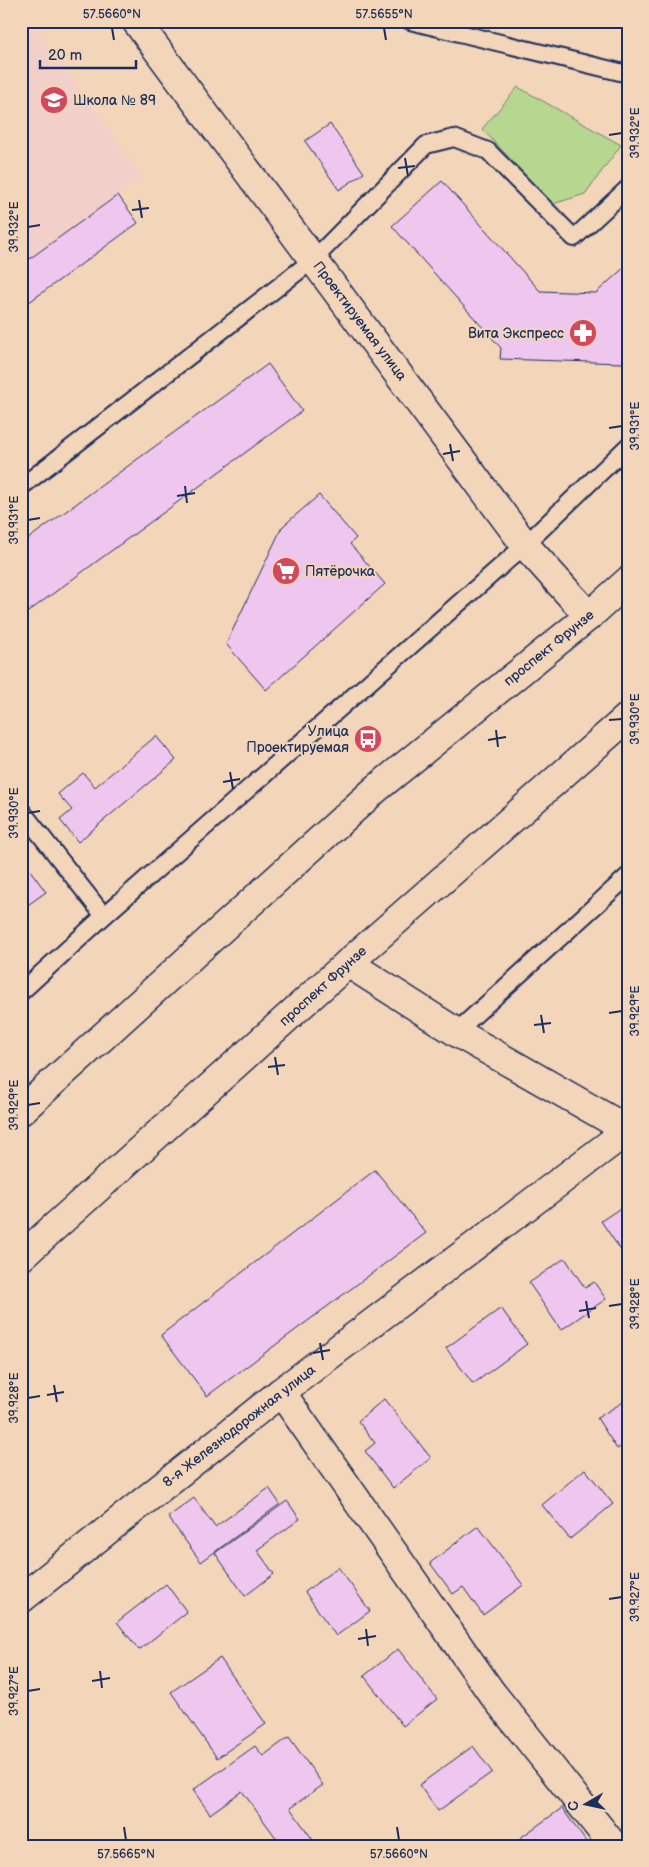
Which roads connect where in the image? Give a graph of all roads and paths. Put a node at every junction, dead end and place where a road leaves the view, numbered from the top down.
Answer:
1 (136, 21) edge
2 (410, 21) edge
3 (435, 24) edge
4 (628, 74) edge
5 (628, 188) edge
6 (314, 259) junction
7 (628, 446) edge
8 (21, 487) edge
9 (525, 545) junction
10 (628, 581) edge
11 (589, 616) junction
12 (628, 718) edge
13 (21, 810) edge
14 (628, 876) edge
15 (104, 916) junction
16 (348, 963) junction
17 (21, 992) edge
18 (456, 1032) junction
19 (21, 1112) edge
20 (628, 1130) edge
21 (21, 1257) edge
22 (281, 1392) junction
23 (21, 1599) edge
24 (614, 1846) edge

1 - 6 street, Проектируемая улица
2 - 3 lane
3 - 4 lane
5 - 6 lane
6 - 8 lane
6 - 9 street, Проектируемая улица
7 - 9 lane
9 - 11 street, Проектируемая улица
9 - 15 lane
10 - 11 street, проспект Фрунзе
11 - 19 street, проспект Фрунзе
12 - 16 street, проспект Фрунзе
13 - 15 lane
14 - 18 lane
15 - 17 lane
16 - 18 street
16 - 21 street, проспект Фрунзе
18 - 20 street
20 - 22 street, 8-я Железнодорожная улица
22 - 23 street, 8-я Железнодорожная улица
22 - 24 street

